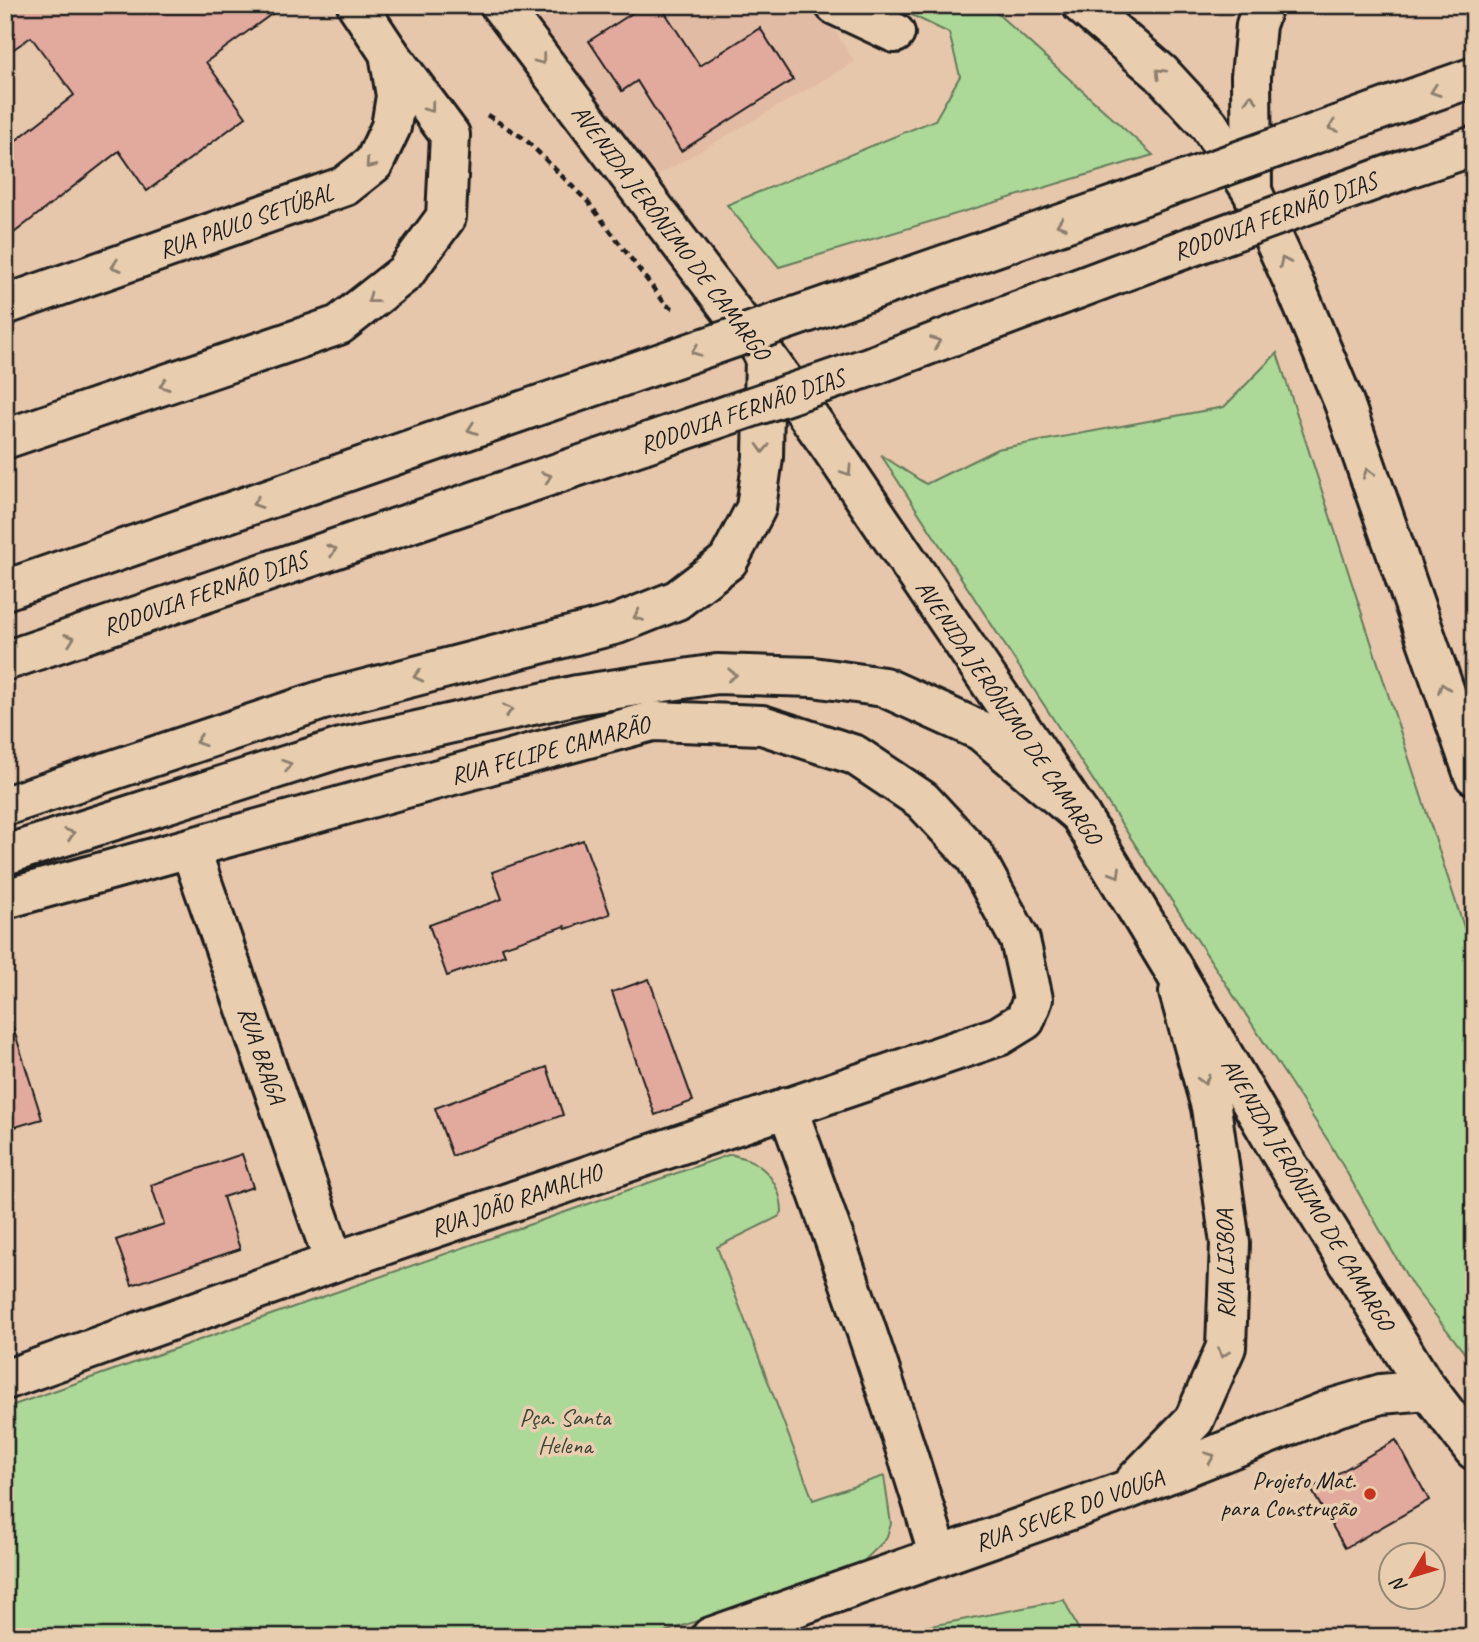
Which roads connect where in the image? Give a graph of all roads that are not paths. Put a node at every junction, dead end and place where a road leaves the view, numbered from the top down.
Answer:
1 (356, 5) edge
2 (500, 5) edge
3 (835, 5) edge
4 (1082, 5) edge
5 (1263, 5) edge
6 (895, 33) dead end
7 (389, 54) junction
8 (1474, 77) edge
9 (1474, 145) edge
10 (1252, 191) junction
11 (5, 305) edge
12 (765, 355) junction
13 (5, 439) edge
14 (5, 590) edge
15 (5, 661) edge
16 (1474, 775) edge
17 (5, 806) edge
18 (1080, 815) junction
19 (190, 848) junction
20 (5, 855) edge
21 (5, 899) edge
22 (1172, 967) junction
23 (1025, 1020) joint
24 (788, 1107) junction
25 (334, 1262) junction
26 (5, 1380) edge
27 (1448, 1411) edge
28 (1474, 1450) edge
29 (1124, 1491) junction
30 (939, 1557) junction
31 (710, 1637) edge

1 - 7 main road
2 -> 12 main road, AVENIDA JERÔNIMO DE CAMARGO
3 - 6 main road
10 -> 4 main road
10 -> 5 main road
7 -> 11 main road, RUA PAULO SETÚBAL
7 -> 13 main road
8 -> 14 main road, bridge
15 -> 9 main road, RODOVIA FERNÃO DIAS, bridge
16 -> 10 main road
12 -> 17 main road
12 -> 18 main road, AVENIDA JERÔNIMO DE CAMARGO
20 -> 18 main road
18 -> 22 main road, AVENIDA JERÔNIMO DE CAMARGO
19 - 21 main road, RUA FELIPE CAMARÃO
19 - 23 main road, RUA FELIPE CAMARÃO
19 - 25 main road, RUA BRAGA
22 - 27 main road, AVENIDA JERÔNIMO DE CAMARGO
22 -> 29 main road, RUA LISBOA
23 - 24 main road, RUA JOÃO RAMALHO
24 - 25 main road, RUA JOÃO RAMALHO
24 - 30 main road
25 - 26 main road, RUA JOÃO RAMALHO
27 - 28 main road, AVENIDA JERÔNIMO DE CAMARGO
29 -> 27 main road, RUA SEVER DO VOUGA
29 - 30 main road, RUA SEVER DO VOUGA
30 - 31 main road, RUA SEVER DO VOUGA

